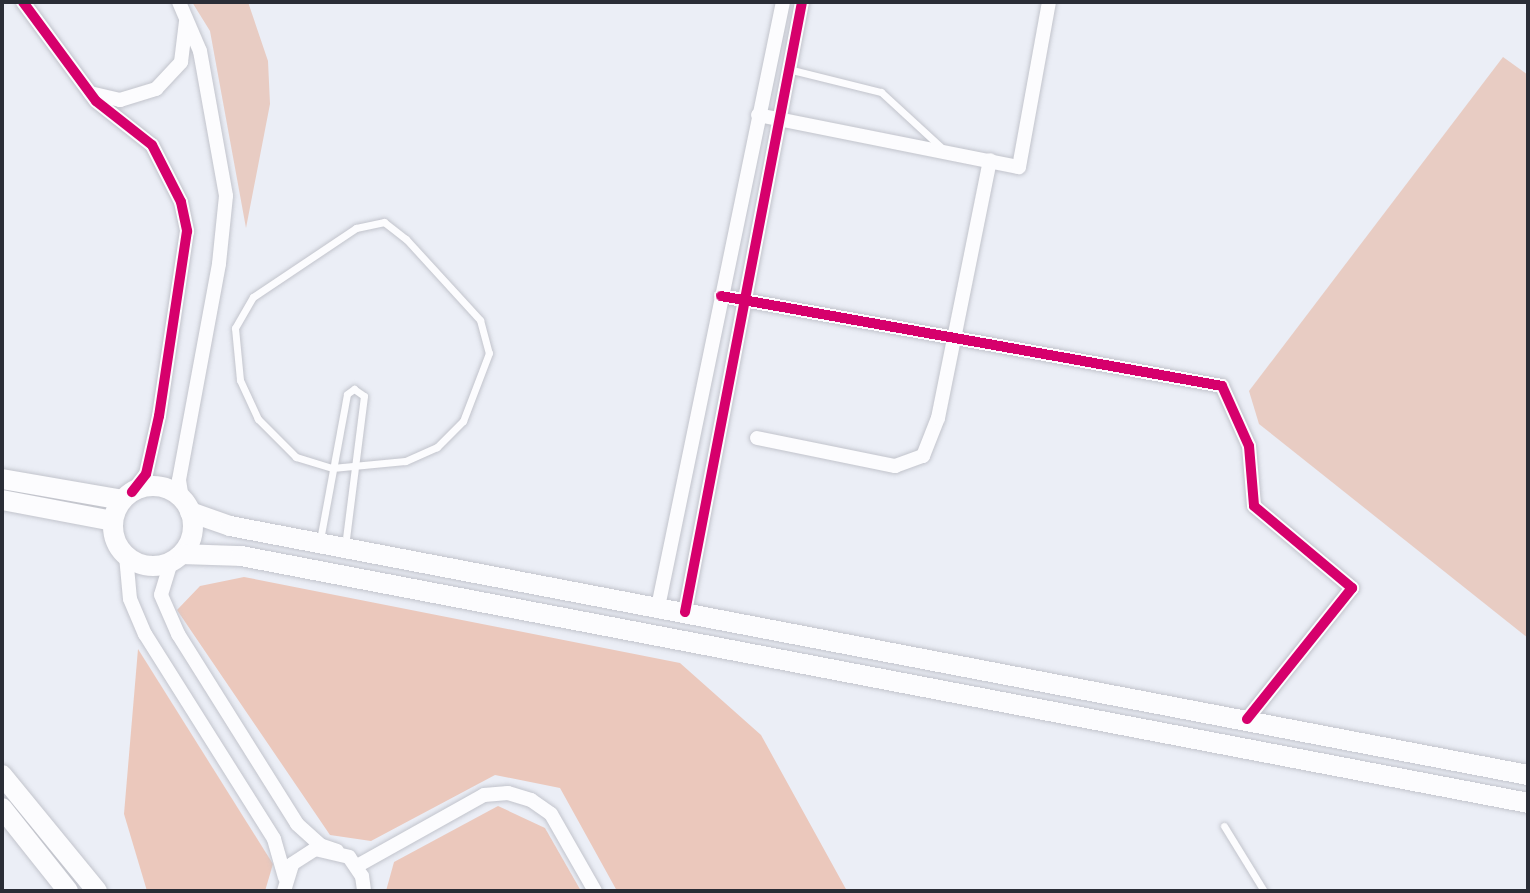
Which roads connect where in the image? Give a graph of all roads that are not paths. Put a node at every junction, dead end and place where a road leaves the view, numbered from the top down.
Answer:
1 (23, 2) edge
2 (783, 2) edge
3 (802, 2) edge
4 (1049, 2) edge
5 (183, 8) edge
6 (786, 68) junction
7 (89, 93) junction
8 (758, 115) junction
9 (783, 119) junction
10 (945, 150) junction
11 (990, 160) junction
12 (721, 296) junction
13 (747, 300) junction
14 (954, 336) junction
15 (757, 438) dead end
16 (332, 468) junction
17 (355, 469) junction
18 (2, 479) edge
19 (127, 496) junction
20 (2, 500) edge
21 (186, 505) junction
22 (113, 521) junction
23 (319, 543) junction
24 (344, 548) junction
25 (126, 556) junction
26 (177, 558) junction
27 (658, 607) junction
28 (685, 612) junction
29 (1247, 719) junction
30 (2, 775) edge
31 (1528, 775) edge
32 (1528, 803) edge
33 (2, 808) edge
34 (1224, 826) dead end
35 (337, 851) junction
36 (357, 866) junction
37 (284, 887) edge
38 (68, 891) edge
39 (97, 891) edge
40 (364, 891) edge
41 (595, 891) edge
42 (1264, 891) edge

1 - 7 street
2 - 8 street
3 - 6 street
4 - 11 street
5 - 7 street
5 - 21 street
6 - 9 street
6 - 10 lane
7 - 19 street
8 - 9 street
8 - 12 street
9 - 10 street
9 - 13 street
10 - 11 street
11 - 14 street
12 - 13 street
12 - 27 street
13 - 14 street
13 - 28 street
14 - 15 street
14 - 29 street
16 - 17 lane
16 - 17 lane
16 - 17 lane
16 - 23 lane
17 - 24 lane
18 - 19 main road
19 - 21 main road
19 - 22 main road
20 - 22 main road
21 - 23 main road
21 - 26 main road
22 - 25 main road
23 - 24 main road
24 - 27 main road
25 - 26 main road
25 - 37 street
26 - 32 main road
26 - 35 street
27 - 28 main road
28 - 29 main road
29 - 31 main road
30 - 39 main road
33 - 38 main road
34 - 42 lane
35 - 36 street
35 - 37 street
36 - 40 street
36 - 41 street

